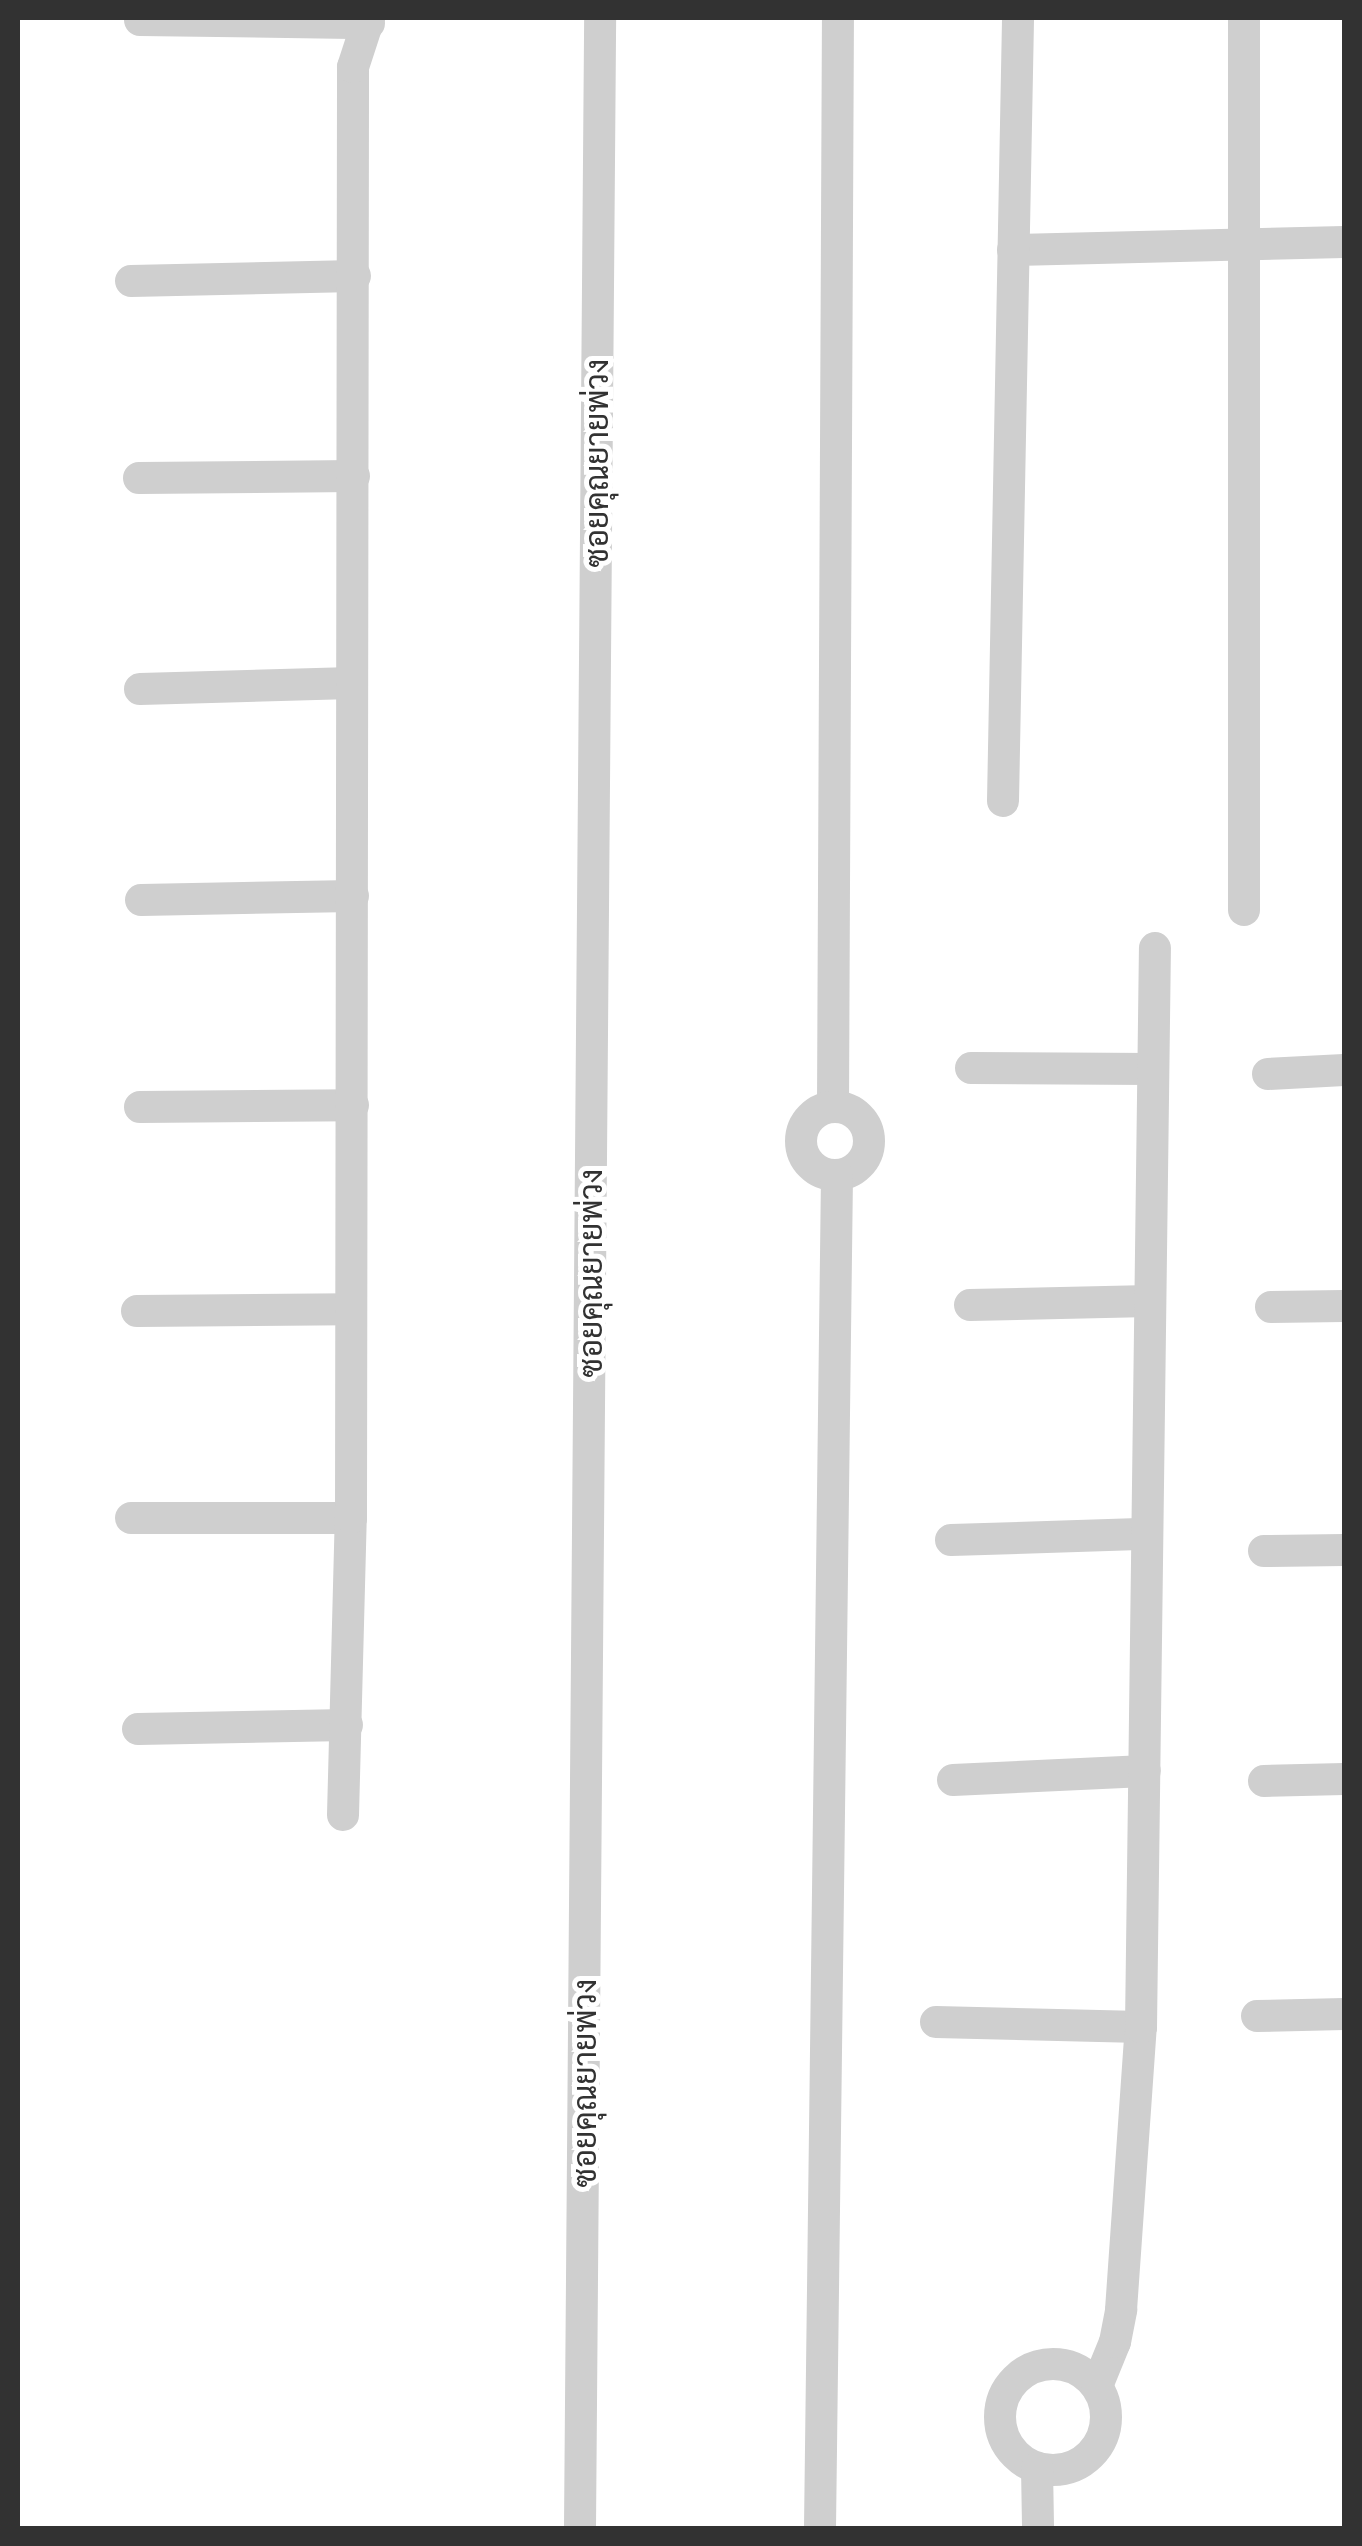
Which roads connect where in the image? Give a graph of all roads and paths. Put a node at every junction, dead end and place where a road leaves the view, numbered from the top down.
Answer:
1 (600, 18) edge
2 (838, 18) edge
3 (1018, 18) edge
4 (1244, 18) edge
5 (140, 20) edge
6 (328, 20) edge
7 (369, 20) edge
8 (353, 67) junction
9 (1344, 242) edge
10 (1243, 248) junction
11 (1014, 250) junction
12 (355, 276) junction
13 (130, 281) dead end
14 (354, 476) junction
15 (140, 478) dead end
16 (352, 683) junction
17 (140, 689) dead end
18 (1002, 801) dead end
19 (353, 896) junction
20 (141, 900) dead end
21 (1244, 910) dead end
22 (1155, 948) dead end
23 (970, 1068) dead end
24 (1154, 1069) junction
25 (1344, 1070) edge
26 (1268, 1074) dead end
27 (353, 1105) junction
28 (140, 1107) dead end
29 (1150, 1301) junction
30 (970, 1305) dead end
31 (1344, 1306) edge
32 (1270, 1307) dead end
33 (349, 1309) junction
34 (137, 1311) dead end
35 (131, 1518) dead end
36 (351, 1518) junction
37 (1148, 1534) junction
38 (951, 1540) dead end
39 (1344, 1550) edge
40 (1264, 1551) dead end
41 (347, 1725) junction
42 (138, 1729) dead end
43 (1144, 1771) junction
44 (1344, 1779) edge
45 (953, 1780) dead end
46 (1264, 1781) dead end
47 (343, 1815) dead end
48 (1344, 2014) edge
49 (1257, 2016) dead end
50 (936, 2022) dead end
51 (1141, 2026) junction
52 (1097, 2386) junction
53 (1036, 2468) junction
54 (580, 2528) edge
55 (820, 2528) edge
56 (1038, 2528) edge

1 - 54 street, ซอยคุณยายพ่วง
2 - 55 street
3 - 11 street
4 - 10 street
5 - 6 street
6 - 7 street
6 - 8 street
7 - 8 street
8 - 12 street
9 - 10 street
10 - 11 street
10 - 21 street
11 - 18 street
12 - 13 street
12 - 14 street
14 - 15 street
14 - 16 street
16 - 17 street
16 - 19 street
19 - 20 street
19 - 27 street
22 - 24 street
23 - 24 street
24 - 29 street
25 - 26 street
27 - 28 street
27 - 33 street
29 - 30 street
29 - 37 street
31 - 32 street
33 - 34 street
33 - 36 street
35 - 36 street
36 - 41 street
37 - 38 street
37 - 43 street
39 - 40 street
41 - 42 street
41 - 47 street
43 - 45 street
43 - 51 street
44 - 46 street
48 - 49 street
50 - 51 street
51 - 52 street
52 - 53 street
52 - 53 street
53 - 56 street

